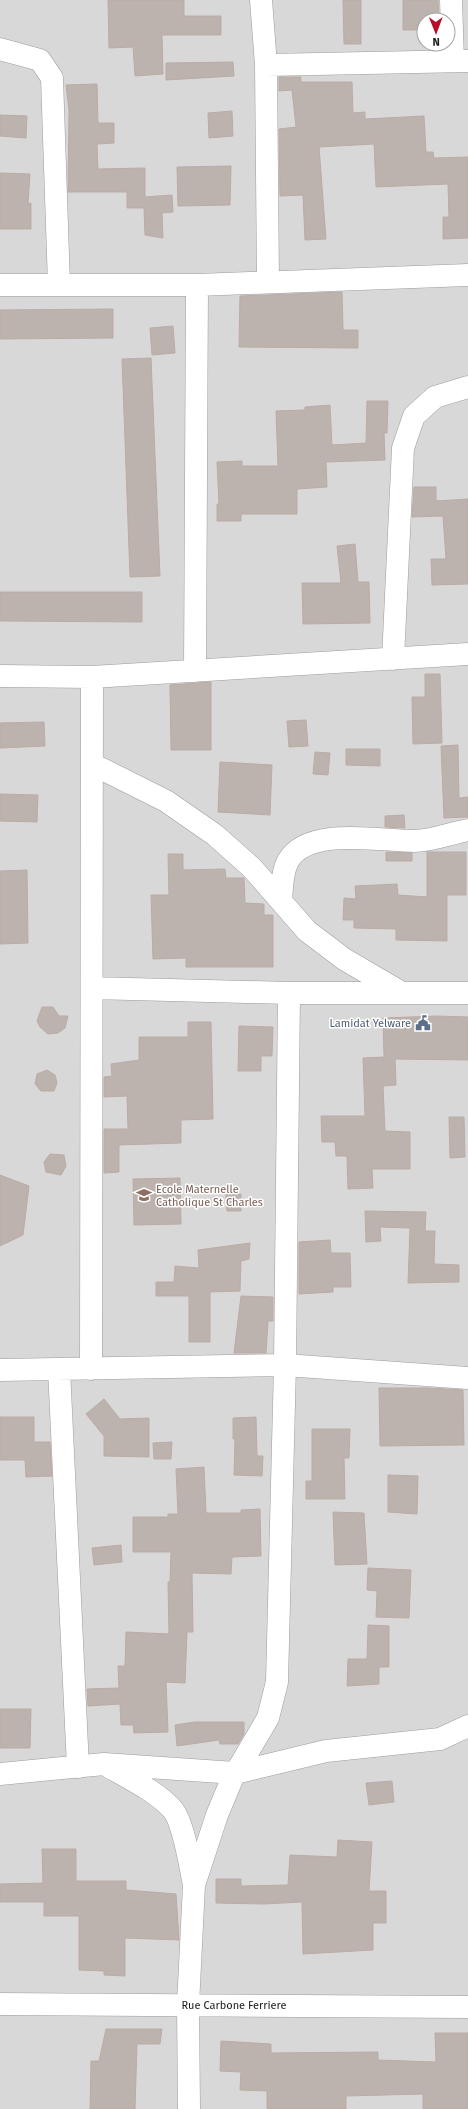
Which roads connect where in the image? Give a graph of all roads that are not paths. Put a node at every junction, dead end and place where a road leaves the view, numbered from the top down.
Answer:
1 (261, 0) edge
2 (451, 0) edge
3 (0, 49) edge
4 (461, 61) edge
5 (266, 66) junction
6 (468, 276) edge
7 (268, 282) junction
8 (0, 285) edge
9 (58, 285) junction
10 (197, 285) junction
11 (468, 387) edge
12 (468, 654) edge
13 (393, 659) junction
14 (195, 671) junction
15 (0, 676) edge
16 (92, 677) junction
17 (92, 764) junction
18 (468, 830) edge
19 (281, 900) junction
20 (92, 988) junction
21 (288, 993) junction
22 (402, 993) junction
23 (468, 993) edge
24 (285, 1366) junction
25 (91, 1368) junction
26 (59, 1369) junction
27 (0, 1370) edge
28 (468, 1378) edge
29 (468, 1726) edge
30 (104, 1764) junction
31 (78, 1767) junction
32 (235, 1773) junction
33 (0, 1774) edge
34 (194, 1884) junction
35 (0, 2004) edge
36 (188, 2005) junction
37 (468, 2007) edge
38 (189, 2109) edge

1 - 5 street
2 - 4 street
3 - 9 street
4 - 5 street
5 - 7 street
6 - 7 street
7 - 10 street
8 - 9 street
9 - 10 street
10 - 14 street
11 - 13 street
12 - 13 street
13 - 14 street
14 - 16 street
15 - 16 street
16 - 17 street
17 - 19 street
17 - 20 street
18 - 19 street
19 - 22 street
20 - 21 street
20 - 25 street
21 - 22 street
21 - 24 street
22 - 23 street
24 - 25 street
24 - 28 street
24 - 32 street
25 - 26 street
26 - 27 street
26 - 31 street
29 - 32 street
30 - 31 street
30 - 32 street
30 - 34 street
31 - 33 street
32 - 34 street
34 - 36 street
35 - 36 street, Rue Carbone Ferriere
36 - 37 street, Rue Carbone Ferriere
36 - 38 street

